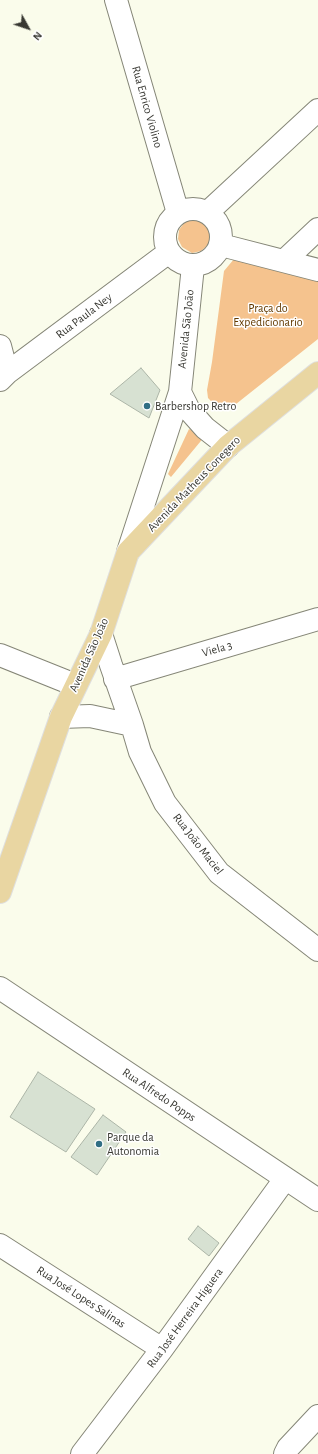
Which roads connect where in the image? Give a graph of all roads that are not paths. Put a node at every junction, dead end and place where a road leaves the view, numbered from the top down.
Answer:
1 (120, 2) edge
2 (318, 110) edge
3 (208, 212) junction
4 (178, 213) junction
5 (318, 229) edge
6 (221, 245) junction
7 (169, 252) junction
8 (284, 261) junction
9 (193, 266) junction
10 (318, 270) edge
11 (0, 346) edge
12 (318, 373) edge
13 (4, 377) edge
14 (180, 392) junction
15 (228, 446) junction
16 (128, 552) junction
17 (318, 619) edge
18 (101, 634) junction
19 (0, 655) edge
20 (115, 679) junction
21 (75, 685) junction
22 (61, 717) junction
23 (132, 725) junction
24 (0, 892) edge
25 (318, 950) edge
26 (0, 988) edge
27 (285, 1179) junction
28 (318, 1200) edge
29 (0, 1244) edge
30 (162, 1350) junction
31 (318, 1416) edge
32 (82, 1454) edge
33 (285, 1454) edge

1 - 4 street, Rua Enrico Violino
2 - 3 street
3 - 4 street
3 - 6 street
4 - 7 street
5 - 8 street
6 - 8 street
6 - 9 street
7 - 9 street
7 - 13 street, Rua Paula Ney
8 - 10 street
9 - 14 street, Avenida São João
11 - 13 street
12 - 15 main road, Avenida Matheus Conegero
14 - 15 street
14 - 16 street, Avenida São João
15 - 16 main road, Avenida Matheus Conegero
16 - 18 main road, Avenida São João
17 - 20 street, Viela 3
18 - 20 street, Rua João Maciel
18 - 21 main road, Avenida São João
19 - 21 street
20 - 23 street, Rua João Maciel
21 - 22 main road, Avenida São João
22 - 23 street
22 - 24 main road, Avenida São João
23 - 25 street, Rua João Maciel
26 - 27 street, Rua Alfredo Popps
27 - 28 street, Rua Alfredo Popps
27 - 30 street, Rua José Herreira Higuera
29 - 30 street, Rua José Lopes Salinas
30 - 32 street, Rua José Herreira Higuera
31 - 33 street

